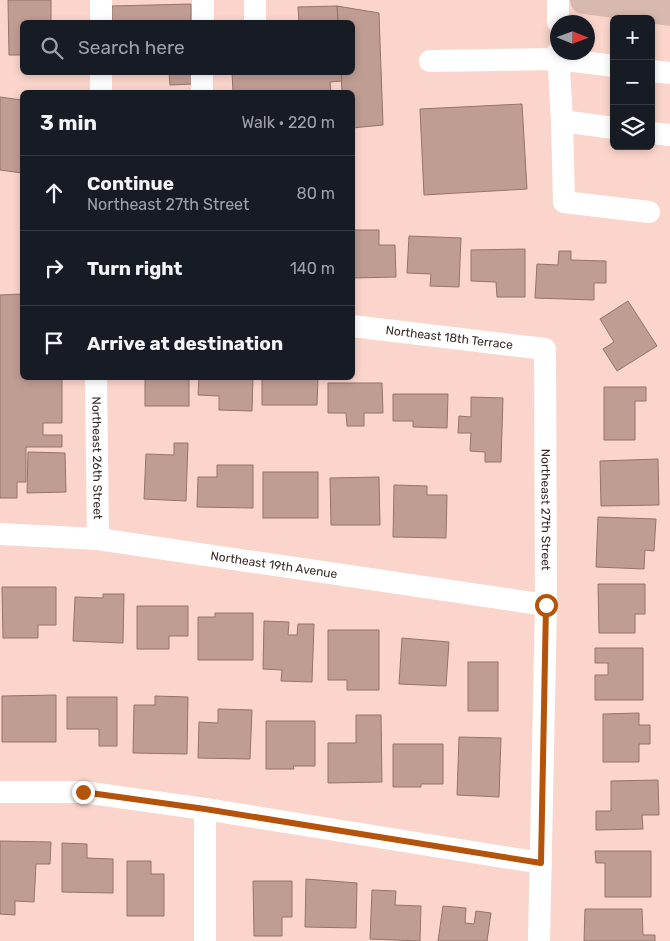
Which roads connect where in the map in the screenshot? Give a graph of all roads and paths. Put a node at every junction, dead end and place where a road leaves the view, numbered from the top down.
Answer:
1 (101, 0) edge
2 (203, 0) edge
3 (255, 0) edge
4 (558, 0) edge
5 (584, 0) edge
6 (663, 8) edge
7 (558, 15) edge
8 (101, 20) edge
9 (203, 20) edge
10 (255, 20) edge
11 (550, 56) edge
12 (558, 60) edge
13 (580, 60) edge
14 (430, 61) dead end
15 (610, 65) edge
16 (655, 71) edge
17 (670, 73) edge
18 (101, 75) edge
19 (202, 75) edge
20 (102, 90) edge
21 (202, 90) edge
22 (562, 121) junction
23 (610, 127) edge
24 (655, 133) edge
25 (670, 135) edge
26 (649, 212) dead end
27 (355, 326) edge
28 (545, 349) joint
29 (96, 380) edge
30 (0, 534) edge
31 (98, 539) junction
32 (546, 605) junction
33 (0, 792) edge
34 (205, 809) junction
35 (541, 863) junction
36 (205, 941) edge
37 (539, 941) edge

1 - 8 street
2 - 9 street
3 - 10 street
4 - 7 street
5 - 6 main road
11 - 14 street
12 - 22 street
13 - 15 street
16 - 17 street
18 - 20 street
19 - 21 street
22 - 23 street
22 - 26 street
24 - 25 street
27 - 28 street, Northeast 18th Terrace
28 - 32 street, Northeast 27th Street
29 - 31 street, Northeast 26th Street
30 - 31 street, Northeast 19th Avenue
31 - 32 street, Northeast 19th Avenue
32 - 35 street, Northeast 27th Street
33 - 34 street
34 - 35 street
34 - 36 street
35 - 37 street, Northeast 27th Street

